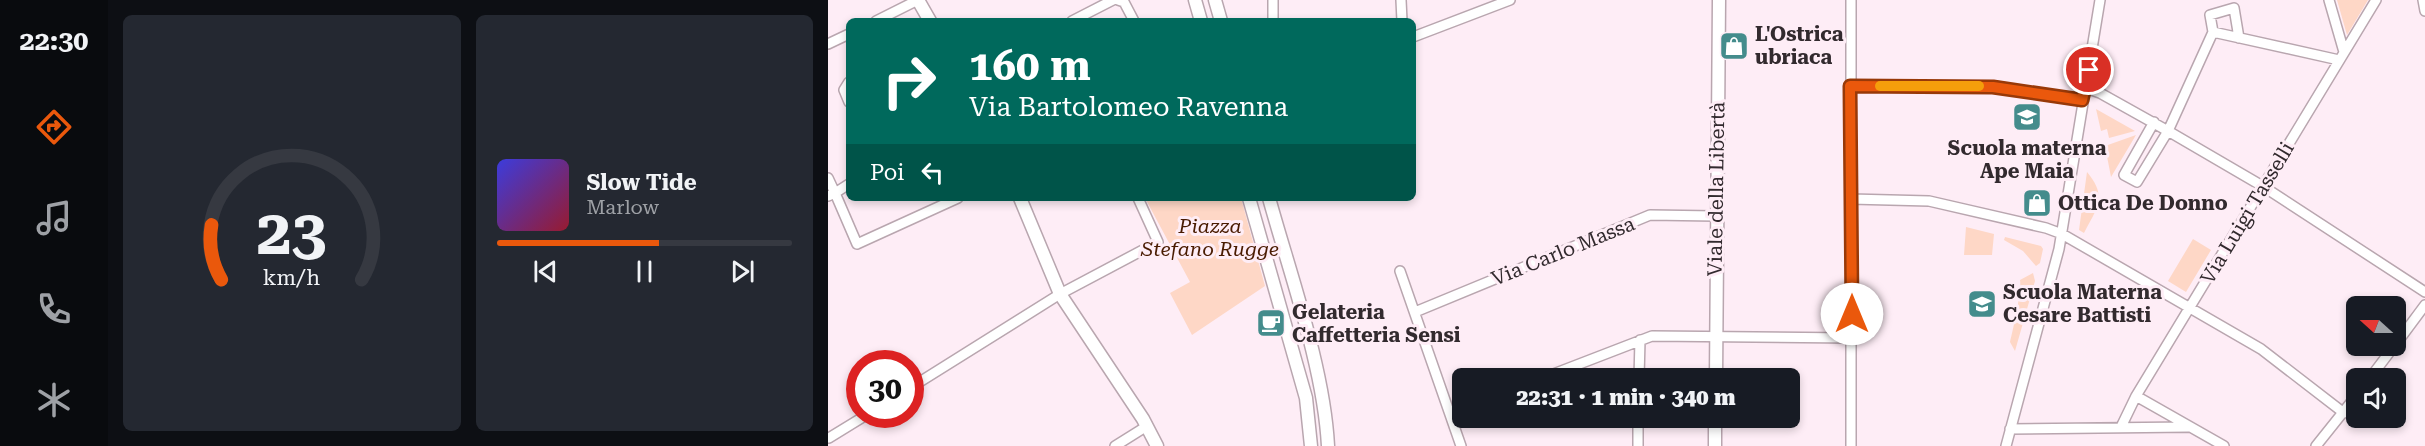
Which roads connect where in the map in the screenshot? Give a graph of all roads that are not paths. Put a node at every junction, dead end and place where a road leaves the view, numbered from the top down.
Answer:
1 (918, 0) edge
2 (1113, 0) edge
3 (1118, 0) edge
4 (1195, 0) edge
5 (1215, 0) edge
6 (1273, 0) edge
7 (1401, 0) edge
8 (1510, 0) edge
9 (1719, 0) edge
10 (1851, 0) edge
11 (2100, 0) edge
12 (2329, 0) edge
13 (2376, 0) edge
14 (2423, 0) edge
15 (2425, 11) edge
16 (882, 18) edge
17 (928, 18) edge
18 (1078, 18) edge
19 (1132, 18) edge
20 (1200, 18) edge
21 (1220, 18) edge
22 (1274, 18) edge
23 (1402, 18) edge
24 (2213, 32) junction
25 (846, 35) edge
26 (1416, 37) edge
27 (2240, 38) junction
28 (828, 44) edge
29 (2342, 56) junction
30 (1850, 86) junction
31 (2086, 88) junction
32 (2082, 100) junction
33 (2154, 122) junction
34 (2168, 131) junction
35 (828, 178) edge
36 (846, 186) edge
37 (2264, 187) junction
38 (831, 195) edge
39 (1851, 199) junction
40 (951, 201) edge
41 (1021, 201) edge
42 (1139, 201) edge
43 (1250, 201) edge
44 (1270, 201) edge
45 (1715, 216) junction
46 (2061, 234) junction
47 (1400, 271) dead end
48 (2425, 292) edge
49 (1060, 294) junction
50 (2425, 305) edge
51 (2190, 307) junction
52 (1415, 312) junction
53 (2406, 330) edge
54 (1716, 337) junction
55 (1852, 338) junction
56 (1308, 340) junction
57 (1640, 340) junction
58 (1292, 344) junction
59 (2387, 356) edge
60 (1569, 368) edge
61 (1639, 368) edge
62 (1716, 368) edge
63 (2378, 368) edge
64 (924, 379) edge
65 (2136, 396) junction
66 (2346, 410) edge
67 (2344, 413) junction
68 (1451, 414) joint
69 (1147, 426) junction
70 (2121, 427) junction
71 (2189, 427) junction
72 (848, 428) edge
73 (1638, 428) edge
74 (1715, 428) edge
75 (2010, 429) junction
76 (830, 440) edge
77 (1115, 446) edge
78 (1157, 446) edge
79 (1311, 446) edge
80 (1328, 446) edge
81 (1461, 446) edge
82 (1638, 446) edge
83 (1715, 446) edge
84 (1851, 446) edge
85 (2006, 446) edge
86 (2224, 446) edge
87 (2316, 446) edge

1 - 16 street
1 - 17 main road
2 - 18 street
3 - 19 street
4 - 20 main road
5 - 21 main road
6 - 22 street
7 - 23 street
8 - 26 street
9 - 45 main road, Viale della Libertà
10 - 30 street
11 - 31 street
12 - 29 street
13 - 29 street, Via Luigi Tasselli
14 - 15 street
24 - 27 street
24 - 27 street
24 - 34 street
25 - 28 street
27 - 29 street
29 - 37 street, Via Luigi Tasselli
30 - 32 street
30 - 39 street
31 - 32 street
31 - 33 street
32 - 46 street
33 - 34 street
33 - 34 street
34 - 37 street
35 - 38 street
36 - 38 street
37 - 48 street
37 - 51 street, Via Luigi Tasselli
38 - 40 street
39 - 46 street
39 - 55 street
41 - 49 main road
42 - 49 street
43 - 58 main road
44 - 56 main road
45 - 52 street, Via Carlo Massa
45 - 54 main road, Viale della Libertà
46 - 51 street
46 - 75 street
47 - 52 street
49 - 64 street
49 - 69 main road
50 - 53 street
51 - 65 street, Via Luigi Tasselli
51 - 67 street
52 - 68 street
54 - 55 street
54 - 57 street
54 - 62 main road, Viale della Libertà
55 - 84 street
56 - 58 main road
56 - 80 main road
57 - 60 street
57 - 61 street
58 - 79 main road
59 - 63 street
65 - 70 street, Via Luigi Tasselli
65 - 71 street
66 - 67 street
67 - 87 street
68 - 81 street
69 - 77 street
69 - 78 main road
70 - 71 street
70 - 75 street
71 - 86 street
72 - 76 street
73 - 82 street
74 - 83 main road
75 - 85 street

